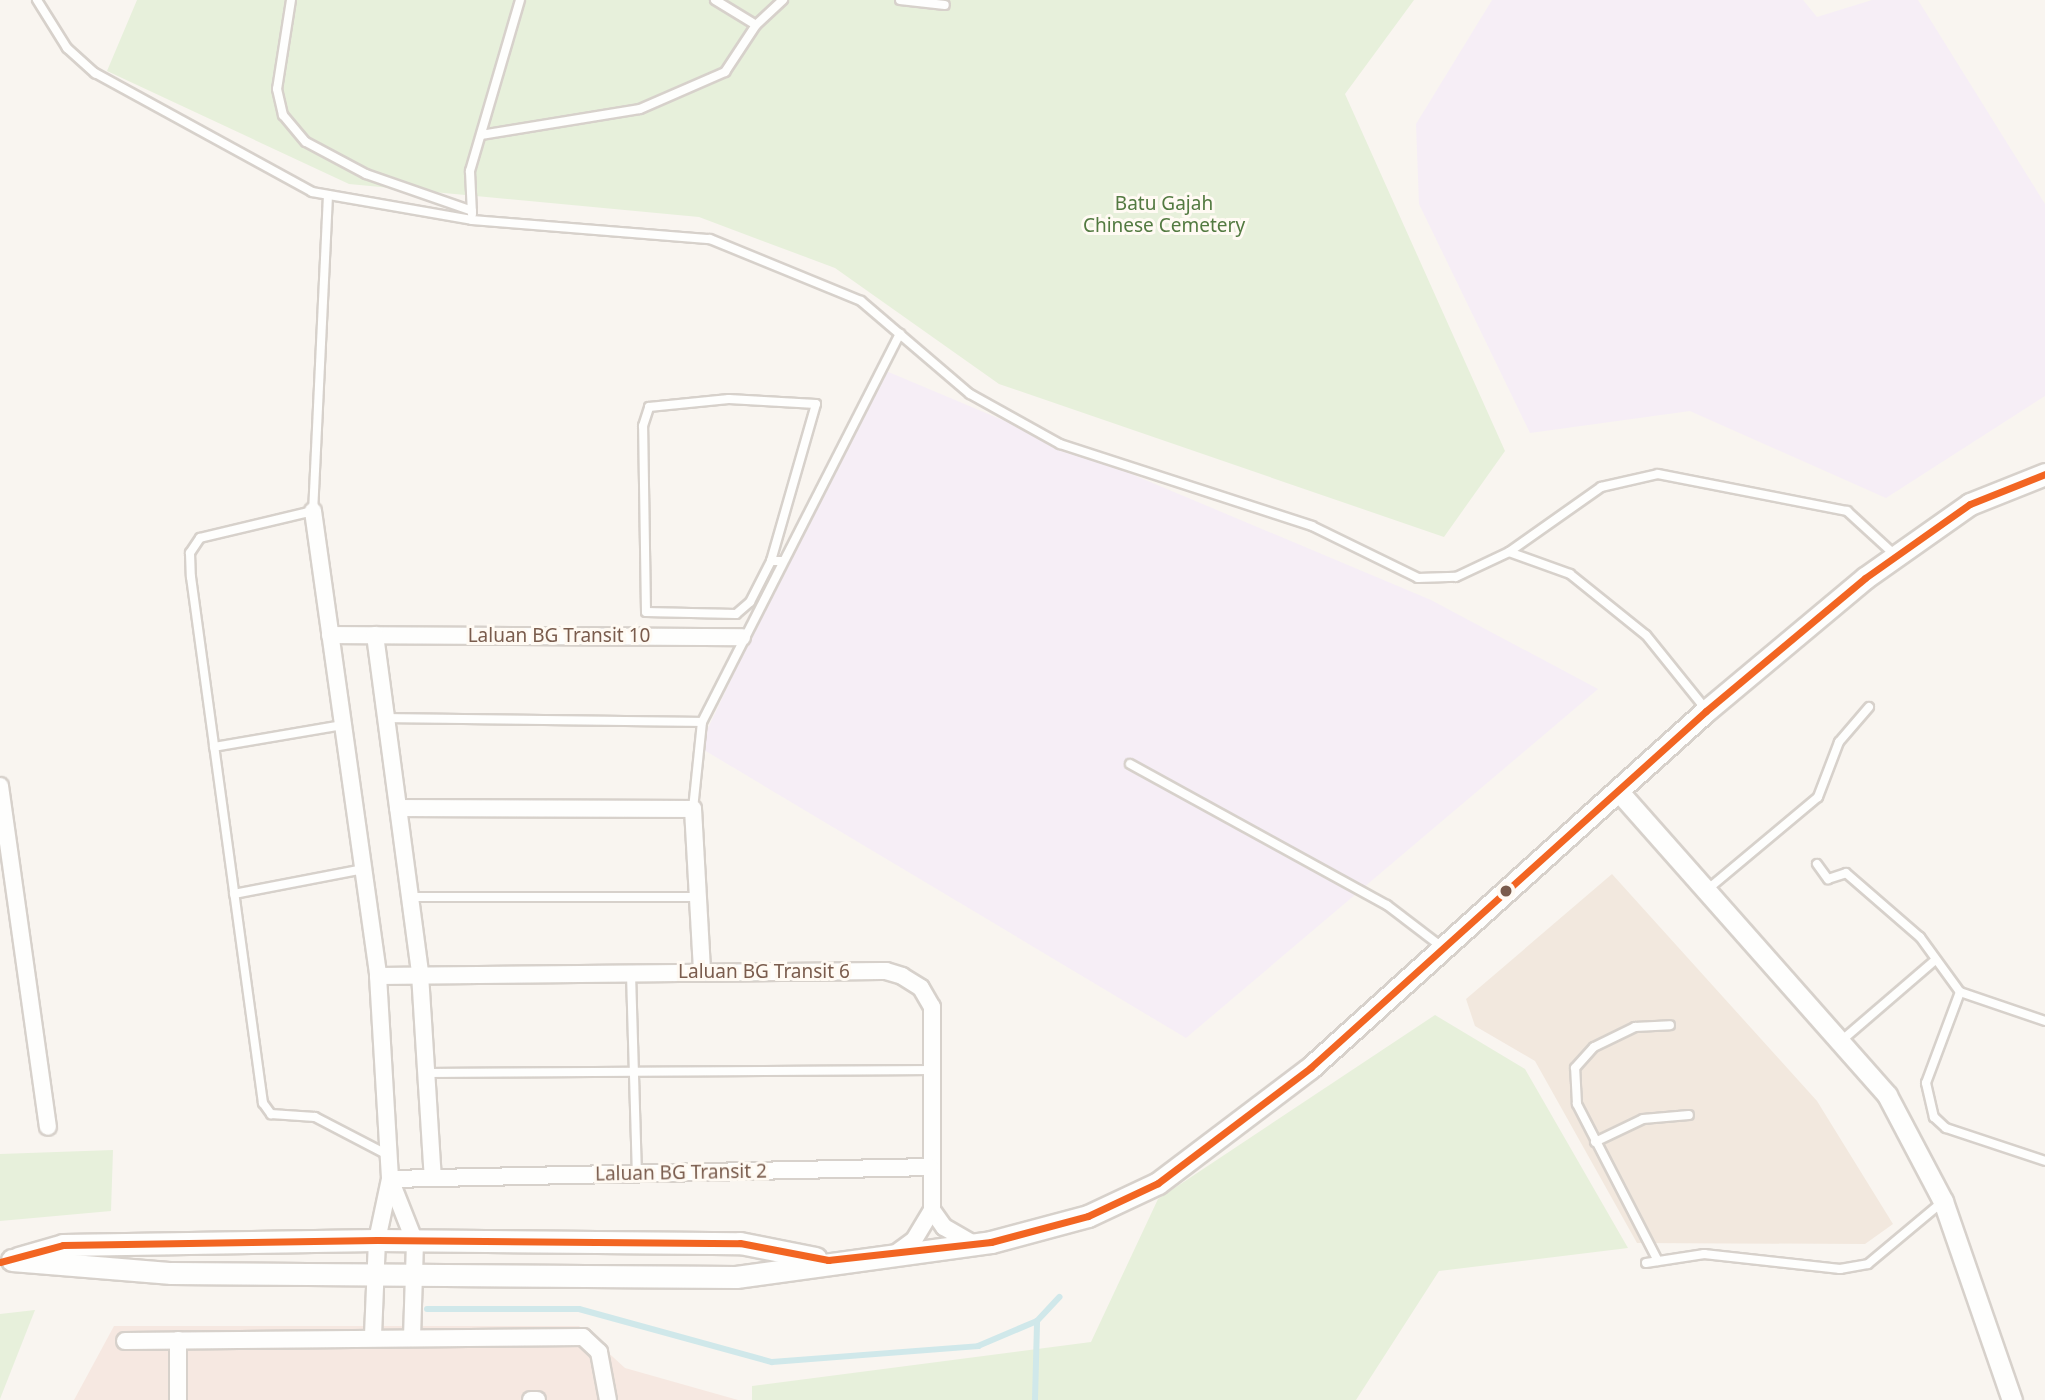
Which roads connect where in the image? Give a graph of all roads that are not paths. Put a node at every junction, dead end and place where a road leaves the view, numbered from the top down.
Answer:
1 (37, 0) edge
2 (291, 0) edge
3 (520, 0) edge
4 (715, 0) edge
5 (783, 0) edge
6 (900, 0) edge
7 (945, 5) dead end
8 (756, 25) junction
9 (481, 135) junction
10 (328, 195) junction
11 (472, 216) junction
12 (900, 334) junction
13 (2045, 474) edge
14 (313, 511) junction
15 (1509, 552) junction
16 (1895, 555) junction
17 (771, 561) junction
18 (783, 561) junction
19 (330, 635) junction
20 (375, 635) junction
21 (742, 637) junction
22 (1869, 707) dead end
23 (1706, 711) junction
24 (386, 718) junction
25 (702, 722) junction
26 (343, 725) junction
27 (214, 747) junction
28 (1130, 764) dead end
29 (0, 786) edge
30 (1620, 793) junction
31 (398, 807) junction
32 (693, 809) junction
33 (1817, 864) dead end
34 (363, 869) junction
35 (1709, 889) junction
36 (234, 894) junction
37 (410, 897) junction
38 (698, 897) junction
39 (1444, 949) junction
40 (1934, 961) junction
41 (631, 972) junction
42 (702, 972) junction
43 (421, 974) junction
44 (378, 976) junction
45 (1960, 992) junction
46 (2045, 1021) edge
47 (1670, 1025) dead end
48 (1841, 1041) junction
49 (634, 1070) junction
50 (931, 1070) junction
51 (427, 1073) junction
52 (1689, 1115) dead end
53 (48, 1127) dead end
54 (1595, 1142) junction
55 (389, 1155) junction
56 (2045, 1161) edge
57 (930, 1167) junction
58 (637, 1174) junction
59 (433, 1178) junction
60 (390, 1179) junction
61 (1943, 1201) junction
62 (932, 1210) junction
63 (377, 1240) junction
64 (415, 1242) junction
65 (973, 1244) junction
66 (895, 1254) junction
67 (828, 1260) junction
68 (6, 1261) edge
69 (1658, 1261) junction
70 (1646, 1263) dead end
71 (375, 1273) junction
72 (414, 1274) junction
73 (412, 1335) junction
74 (373, 1336) junction
75 (178, 1340) junction
76 (125, 1341) dead end
77 (178, 1400) edge
78 (531, 1400) edge
79 (537, 1400) edge
80 (608, 1400) edge
81 (2012, 1400) edge

1 - 10 lane
2 - 11 lane
3 - 9 lane
4 - 8 lane
5 - 8 lane
6 - 7 lane
8 - 9 lane
9 - 11 lane
10 - 11 lane
10 - 14 lane
11 - 12 lane
12 - 15 lane
12 - 18 lane
13 - 16 main road
14 - 19 street
14 - 27 lane
15 - 16 lane
15 - 23 lane
16 - 23 main road
17 - 17 lane
17 - 18 lane
18 - 21 lane
19 - 20 street, Laluan BG Transit 10
19 - 26 street
20 - 21 street, Laluan BG Transit 10
20 - 24 street
21 - 25 lane
22 - 35 lane
23 - 30 main road
24 - 25 lane
24 - 31 street
25 - 32 lane
26 - 27 lane
26 - 34 street
27 - 36 lane
28 - 39 lane
29 - 53 street
30 - 35 street
30 - 39 main road
31 - 32 street
31 - 37 street
32 - 38 street
33 - 40 lane
34 - 36 lane
34 - 44 street
35 - 48 street
36 - 55 lane
37 - 38 lane
37 - 43 street
38 - 42 street
39 - 65 main road
40 - 45 lane
40 - 48 lane
41 - 42 street, Laluan BG Transit 6
41 - 43 street, Laluan BG Transit 6
41 - 49 lane
42 - 50 street, Laluan BG Transit 6
43 - 44 street, Laluan BG Transit 6
43 - 51 street
44 - 55 street
45 - 46 lane
45 - 56 lane
47 - 54 lane
48 - 61 street
49 - 50 lane
49 - 51 lane
49 - 58 lane
50 - 57 street, Laluan BG Transit 6
51 - 59 street
52 - 54 lane
54 - 69 lane
55 - 60 street
57 - 58 street, Laluan BG Transit 2
57 - 62 street, Laluan BG Transit 6
58 - 59 street, Laluan BG Transit 2
59 - 60 street, Laluan BG Transit 2
60 - 63 street
60 - 64 street
61 - 69 lane
61 - 81 street
62 - 65 street
62 - 66 street
63 - 64 main road
63 - 68 main road
63 - 71 street
64 - 67 main road
64 - 72 street
65 - 66 main road
66 - 67 main road
67 - 72 main road
68 - 71 main road
69 - 70 lane
71 - 72 main road
71 - 74 street
72 - 73 street
73 - 74 street
73 - 80 street
74 - 75 street
75 - 76 street
75 - 77 street
78 - 79 street

